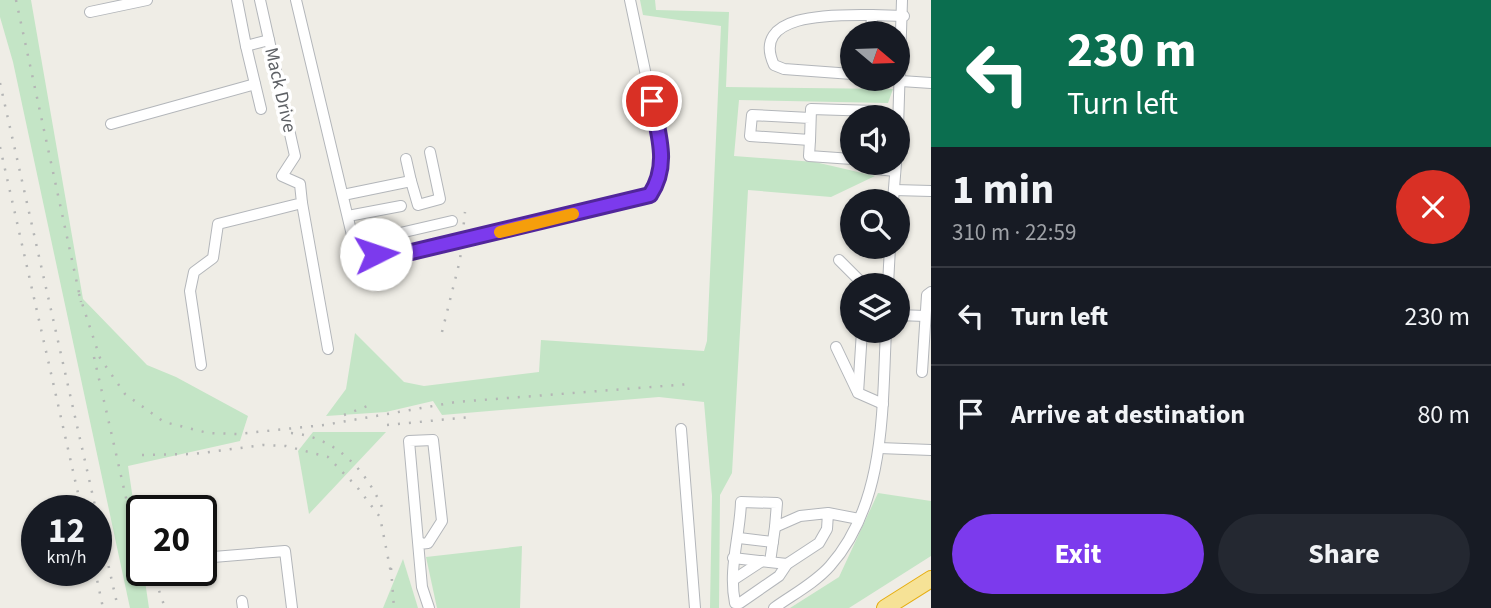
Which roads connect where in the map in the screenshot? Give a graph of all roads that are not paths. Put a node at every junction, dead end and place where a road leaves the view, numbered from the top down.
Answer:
1 (147, 0) edge
2 (260, 0) edge
3 (296, 0) edge
4 (630, 0) edge
5 (902, 0) edge
6 (237, 3) edge
7 (90, 12) dead end
8 (872, 15) junction
9 (904, 16) junction
10 (872, 21) edge
11 (904, 21) edge
12 (269, 40) junction
13 (246, 46) junction
14 (840, 73) edge
15 (910, 80) edge
16 (931, 83) edge
17 (256, 84) junction
18 (261, 109) dead end
19 (840, 111) edge
20 (810, 118) junction
21 (111, 124) dead end
22 (810, 141) junction
23 (430, 152) dead end
24 (840, 158) edge
25 (407, 159) dead end
26 (411, 181) junction
27 (931, 191) edge
28 (344, 194) junction
29 (910, 194) edge
30 (302, 203) junction
31 (401, 206) dead end
32 (348, 216) junction
33 (452, 221) dead end
34 (358, 243) junction
35 (839, 260) dead end
36 (852, 273) edge
37 (931, 292) edge
38 (910, 315) edge
39 (925, 316) junction
40 (861, 343) edge
41 (886, 343) edge
42 (836, 347) dead end
43 (328, 349) dead end
44 (201, 365) dead end
45 (922, 372) dead end
46 (858, 393) junction
47 (883, 404) junction
48 (681, 429) dead end
49 (879, 447) junction
50 (931, 450) edge
51 (828, 513) junction
52 (859, 519) junction
53 (775, 527) junction
54 (740, 538) junction
55 (773, 542) junction
56 (419, 544) junction
57 (217, 557) edge
58 (733, 558) junction
59 (766, 561) junction
60 (787, 564) junction
61 (931, 579) edge
62 (733, 580) junction
63 (292, 608) edge
64 (429, 608) edge
65 (695, 608) edge
66 (774, 608) edge
67 (885, 608) edge

1 - 7 street
2 - 6 street
2 - 12 street, Mack Drive
3 - 28 street
4 - 34 street
5 - 9 street
6 - 13 street
8 - 9 street
8 - 10 street
8 - 14 street
9 - 11 street
12 - 13 street
12 - 30 street, Mack Drive
13 - 17 street
15 - 16 street
17 - 18 street
17 - 21 street
19 - 20 street
20 - 22 street
20 - 22 street
22 - 24 street
23 - 26 street
25 - 26 street
26 - 28 street
27 - 29 street
28 - 32 street
30 - 43 street
30 - 44 street
31 - 32 street
32 - 34 street
33 - 34 street
35 - 36 street
37 - 39 street
38 - 39 street
39 - 45 street
40 - 46 street
41 - 47 street
42 - 46 street
46 - 47 street
47 - 49 street
48 - 65 street
49 - 50 street
49 - 52 street
51 - 52 street
51 - 53 street
51 - 60 street
52 - 66 street
53 - 54 street
53 - 55 street
54 - 55 street
54 - 58 street
55 - 59 street
56 - 56 street
56 - 64 street
57 - 63 street
58 - 59 street
58 - 62 street
59 - 60 street
59 - 62 street
60 - 62 street
61 - 67 highway

